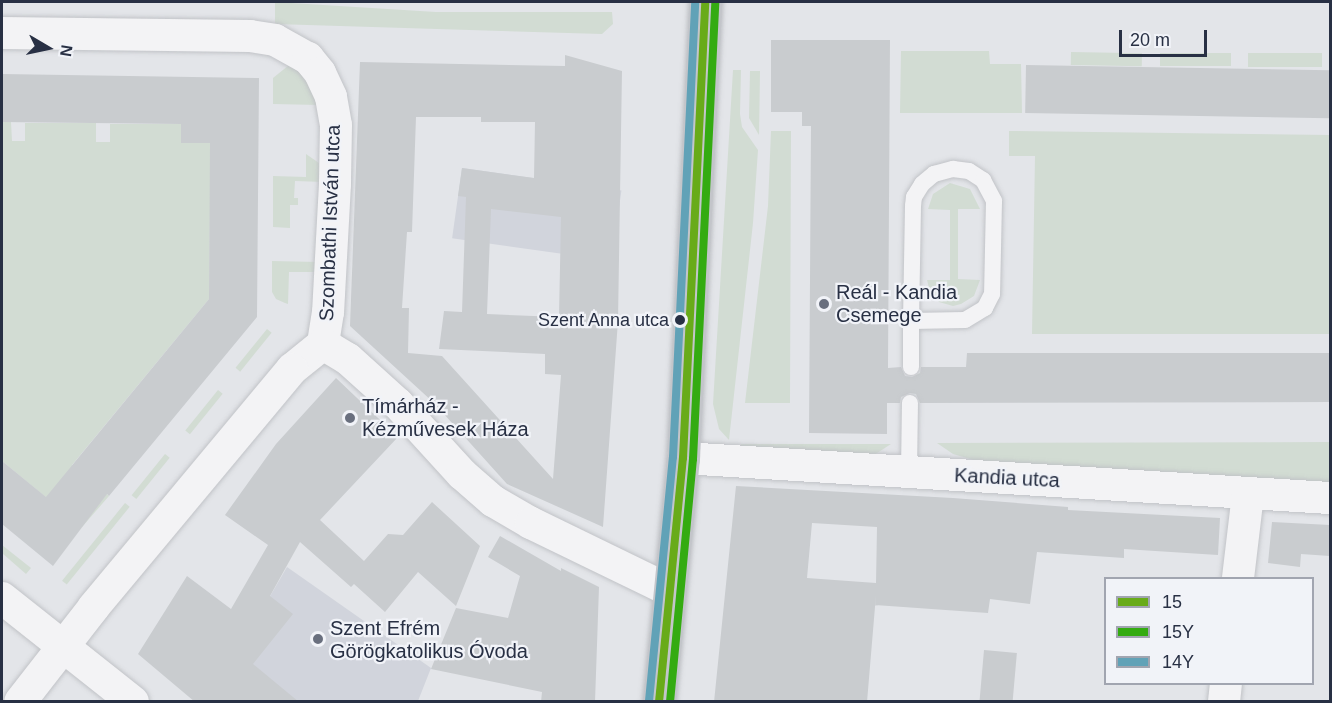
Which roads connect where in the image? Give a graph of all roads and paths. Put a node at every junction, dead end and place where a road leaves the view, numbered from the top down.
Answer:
1 (705, 2) edge
2 (2, 33) edge
3 (911, 321) junction
4 (323, 344) junction
5 (911, 367) dead end
6 (910, 403) dead end
7 (683, 458) junction
8 (909, 472) junction
9 (1248, 494) junction
10 (1330, 498) edge
11 (1238, 577) edge
12 (669, 590) junction
13 (2, 598) edge
14 (64, 646) junction
15 (1226, 685) edge
16 (20, 702) edge
17 (134, 702) edge
18 (659, 702) edge
19 (1224, 702) edge

1 - 7 street
2 - 4 street, Szombathi István utca
3 - 3 lane
3 - 5 lane
4 - 12 street
4 - 14 street, Szombathi István utca
6 - 8 lane
7 - 8 street, Kandia utca
7 - 12 street
8 - 9 street, Kandia utca
9 - 10 street, Kandia utca
9 - 11 street
12 - 18 street
13 - 14 street
14 - 16 street, Szombathi István utca
14 - 17 street
15 - 19 street

